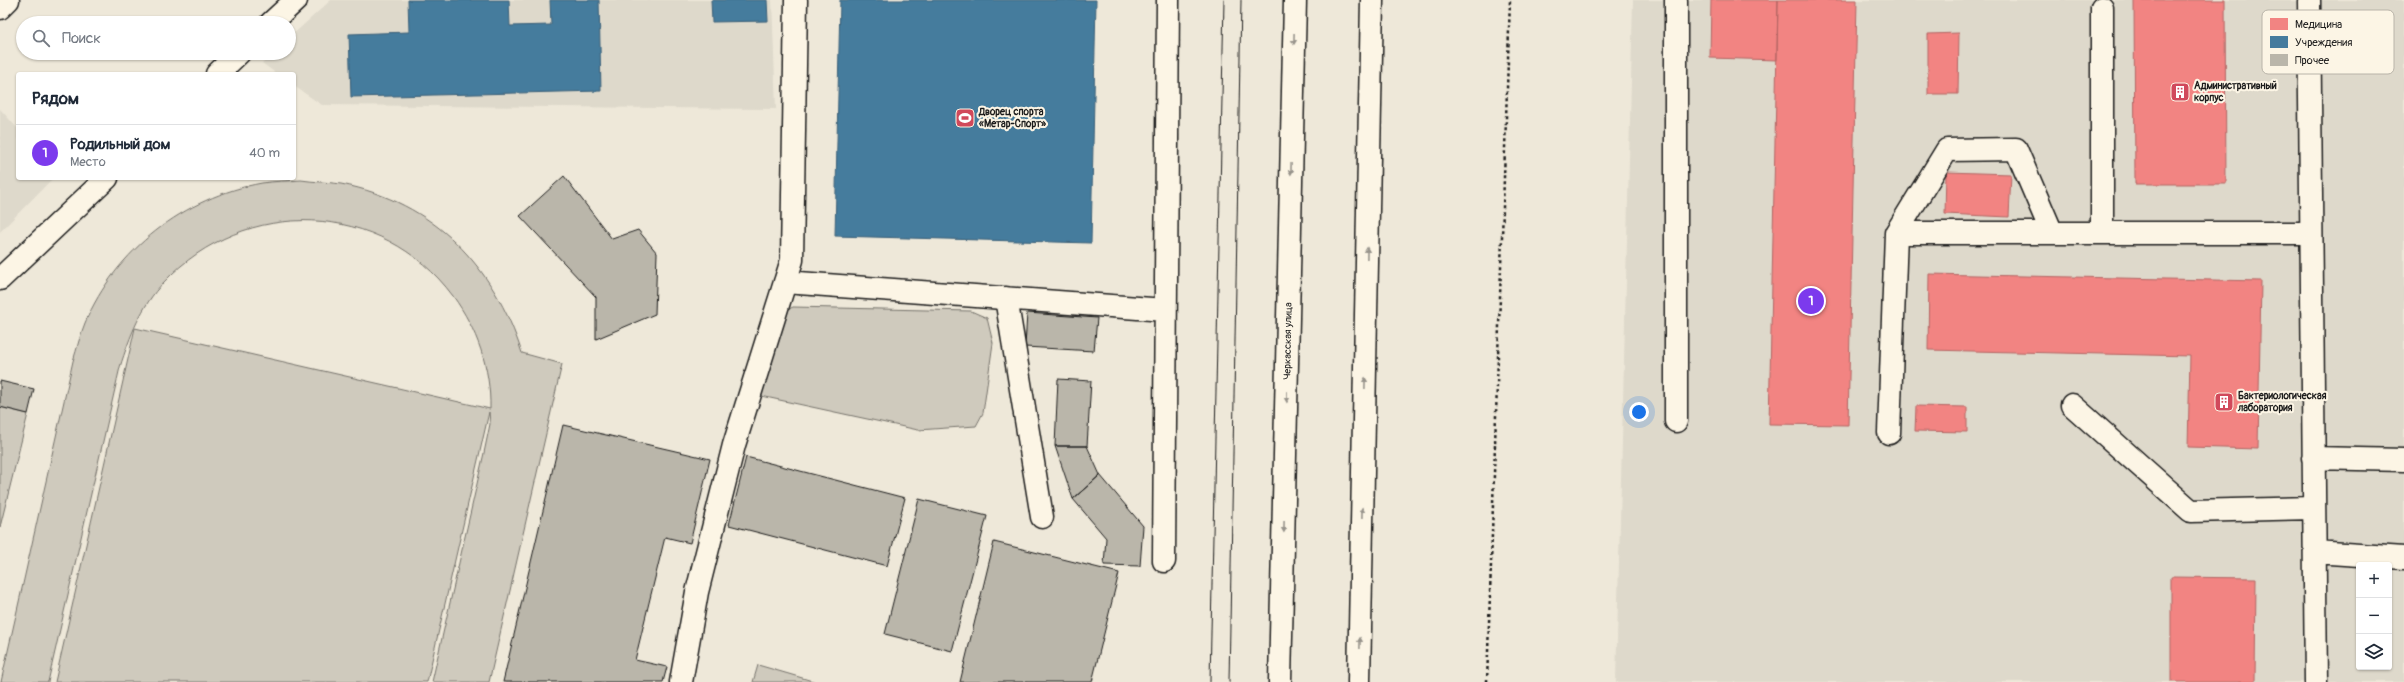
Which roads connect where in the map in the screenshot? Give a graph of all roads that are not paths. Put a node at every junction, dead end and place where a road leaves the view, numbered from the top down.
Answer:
1 (8, 0) edge
2 (296, 0) edge
3 (796, 0) edge
4 (1168, 0) edge
5 (1295, 0) edge
6 (1372, 0) edge
7 (1676, 0) edge
8 (2309, 0) edge
9 (0, 8) edge
10 (2102, 8) dead end
11 (2309, 10) edge
12 (279, 16) edge
13 (232, 60) edge
14 (219, 72) edge
15 (2310, 74) edge
16 (105, 180) edge
17 (1896, 233) junction
18 (2052, 233) junction
19 (2311, 233) junction
20 (2102, 234) junction
21 (0, 278) edge
22 (785, 282) junction
23 (1006, 298) junction
24 (1165, 310) junction
25 (2072, 405) dead end
26 (1676, 421) dead end
27 (1889, 433) dead end
28 (2313, 458) junction
29 (2404, 460) edge
30 (2314, 508) junction
31 (1042, 517) dead end
32 (2314, 552) junction
33 (2404, 558) edge
34 (1164, 561) dead end
35 (681, 682) edge
36 (1280, 682) edge
37 (1359, 682) edge
38 (2316, 682) edge

1 - 9 main road
2 - 12 main road
3 - 22 main road
4 - 24 main road
5 -> 36 main road, Черкасская улица
37 -> 6 main road
7 - 26 main road
8 - 11 main road
10 - 20 main road
13 - 14 main road
15 - 19 main road
16 - 21 main road
17 - 18 main road
17 - 18 main road
17 - 27 main road
18 - 20 main road
19 - 20 main road
19 - 28 main road
22 - 23 main road
22 - 35 main road
23 - 24 main road
23 - 31 main road
24 - 34 main road
25 - 30 main road
28 - 29 main road
28 - 30 main road
30 - 32 main road
32 - 33 main road
32 - 38 main road

